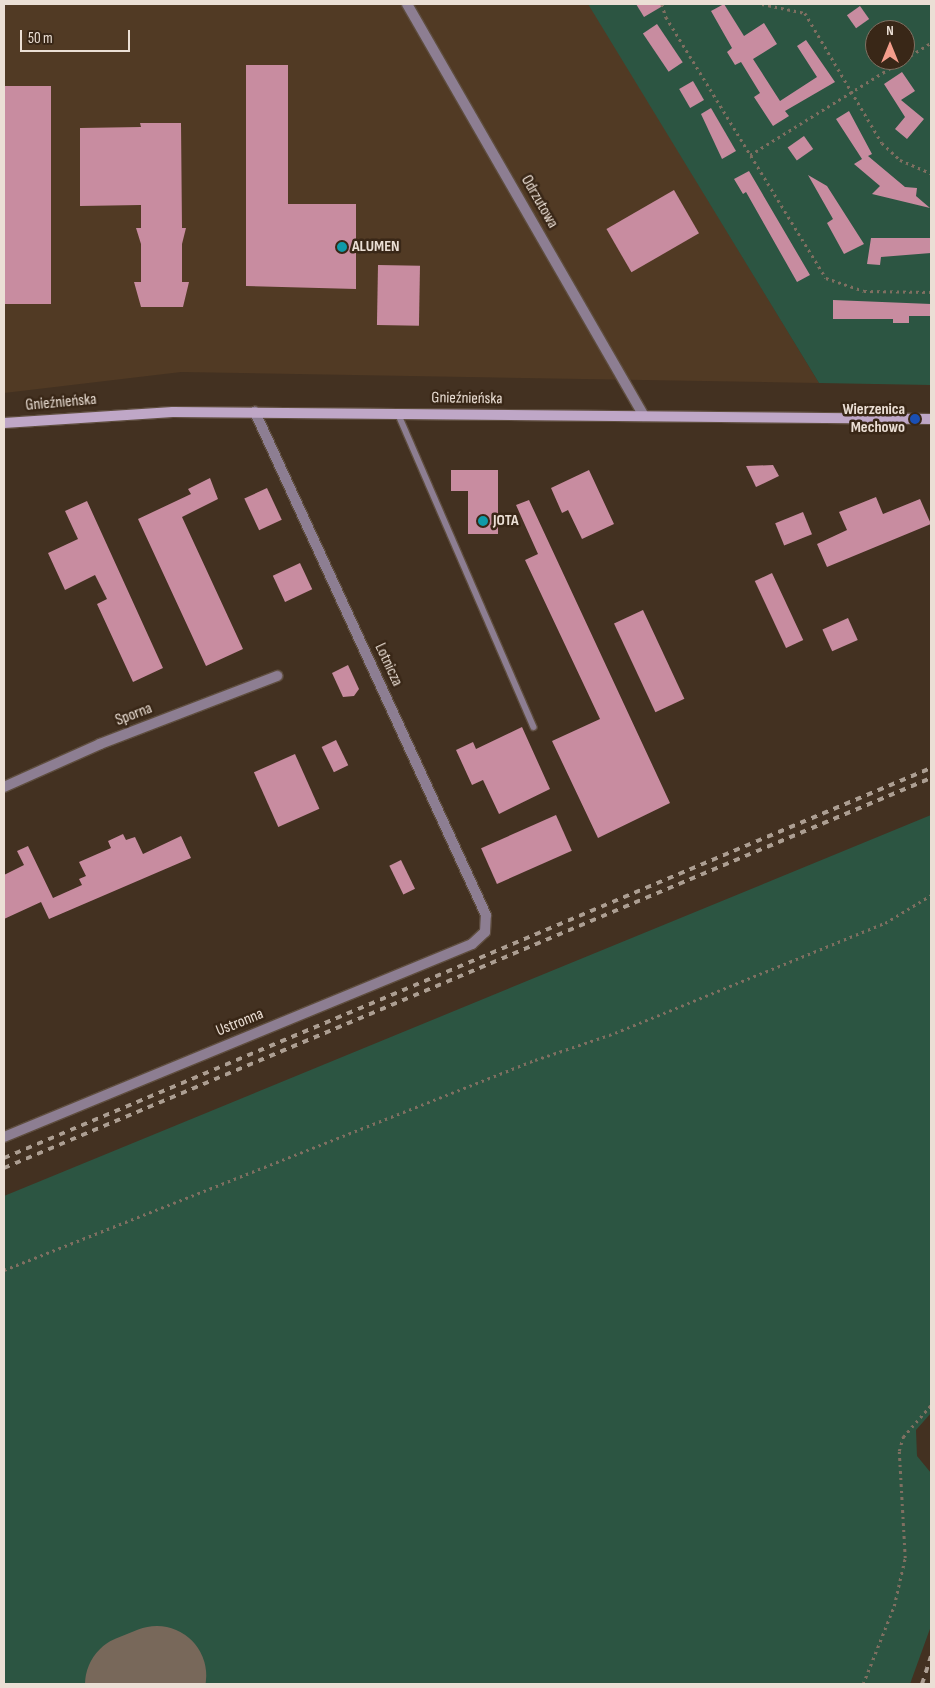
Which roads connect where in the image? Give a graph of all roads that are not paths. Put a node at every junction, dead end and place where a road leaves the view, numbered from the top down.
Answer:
1 (407, 4) edge
2 (255, 412) junction
3 (398, 413) junction
4 (644, 416) junction
5 (931, 419) edge
6 (4, 423) edge
7 (277, 676) dead end
8 (534, 727) dead end
9 (4, 787) edge
10 (485, 932) joint
11 (4, 1137) edge

1 - 4 street, Odrzutowa
2 - 3 main road, Gnieźnieńska
2 - 6 main road, Gnieźnieńska
2 - 10 street, Lotnicza
3 - 4 main road, Gnieźnieńska
3 - 8 lane
4 - 5 main road, Gnieźnieńska
7 - 9 street, Sporna
10 - 11 street, Ustronna

